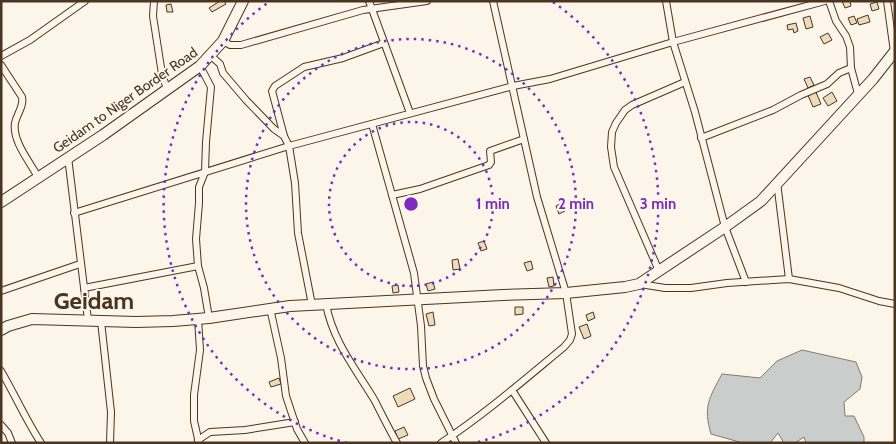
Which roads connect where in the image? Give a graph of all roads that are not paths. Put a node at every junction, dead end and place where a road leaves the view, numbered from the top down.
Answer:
1 (85, 1) edge
2 (154, 1) edge
3 (244, 1) edge
4 (369, 1) edge
5 (427, 1) edge
6 (492, 1) edge
7 (666, 1) edge
8 (825, 1) edge
9 (829, 1) edge
10 (887, 1) edge
11 (372, 9) junction
12 (223, 40) junction
13 (673, 42) junction
14 (384, 43) junction
15 (894, 52) edge
16 (210, 55) junction
17 (1, 56) edge
18 (1, 65) edge
19 (200, 66) junction
20 (851, 68) junction
21 (685, 82) junction
22 (513, 86) junction
23 (167, 89) junction
24 (858, 94) junction
25 (410, 113) junction
26 (372, 124) junction
27 (284, 136) junction
28 (701, 138) junction
29 (524, 139) junction
30 (289, 146) junction
31 (68, 157) junction
32 (205, 172) junction
33 (38, 177) junction
34 (778, 182) junction
35 (392, 195) junction
36 (1, 202) edge
37 (74, 213) junction
38 (725, 227) junction
39 (80, 264) junction
40 (198, 266) junction
41 (659, 271) junction
42 (789, 279) junction
43 (746, 282) junction
44 (639, 284) junction
45 (84, 288) junction
46 (1, 291) edge
47 (566, 293) junction
48 (418, 299) junction
49 (326, 304) junction
50 (895, 304) edge
51 (312, 305) junction
52 (270, 308) junction
53 (209, 318) junction
54 (198, 319) junction
55 (88, 320) junction
56 (101, 321) junction
57 (1, 330) edge
58 (1, 371) edge
59 (512, 390) junction
60 (295, 422) junction
61 (1, 425) edge
62 (451, 436) junction
63 (198, 441) edge
64 (12, 443) edge
65 (41, 443) edge
66 (110, 443) edge
67 (305, 443) edge
68 (397, 443) edge
69 (441, 443) edge
70 (456, 443) edge
71 (546, 443) edge

1 - 17 street
2 - 23 street
3 - 12 main road, Geidam to Niger Border Road
4 - 11 street
5 - 11 street
6 - 22 street
7 - 13 street
8 - 13 street
9 - 20 street
10 - 15 street
11 - 12 street
11 - 14 street
12 - 16 main road, Geidam to Niger Border Road
13 - 21 street
13 - 22 street
14 - 25 street
14 - 27 street
15 - 24 main road
16 - 19 main road, Geidam to Niger Border Road
16 - 27 street
18 - 33 street
19 - 23 main road, Geidam to Niger Border Road
19 - 32 street
20 - 24 street
20 - 28 street
21 - 28 street
21 - 41 street
22 - 25 street
22 - 29 street
23 - 31 main road, Geidam to Niger Border Road
24 - 34 main road
25 - 26 street
26 - 30 street
26 - 35 street
27 - 30 street
28 - 38 street
29 - 35 street
29 - 47 street
30 - 32 street
30 - 51 street
31 - 33 main road, Geidam to Niger Border Road
31 - 37 street
32 - 37 street
32 - 40 street
33 - 36 main road, Geidam to Niger Border Road
34 - 38 main road
34 - 42 street
35 - 48 street
37 - 39 street
38 - 41 main road
38 - 43 street
39 - 45 street
39 - 46 street
40 - 45 street
40 - 53 street
41 - 44 main road
42 - 43 street
42 - 50 street
43 - 44 street
44 - 47 main road
45 - 55 street
47 - 48 main road
47 - 59 street
48 - 49 main road
48 - 62 street
49 - 51 main road
49 - 68 street
51 - 52 main road
52 - 53 main road
52 - 60 street
53 - 54 main road
54 - 56 main road
54 - 63 street
55 - 56 main road
55 - 57 main road
56 - 66 street
58 - 65 street
59 - 62 street
59 - 71 street
60 - 63 street
60 - 67 street
61 - 64 street
62 - 69 street
62 - 70 street

